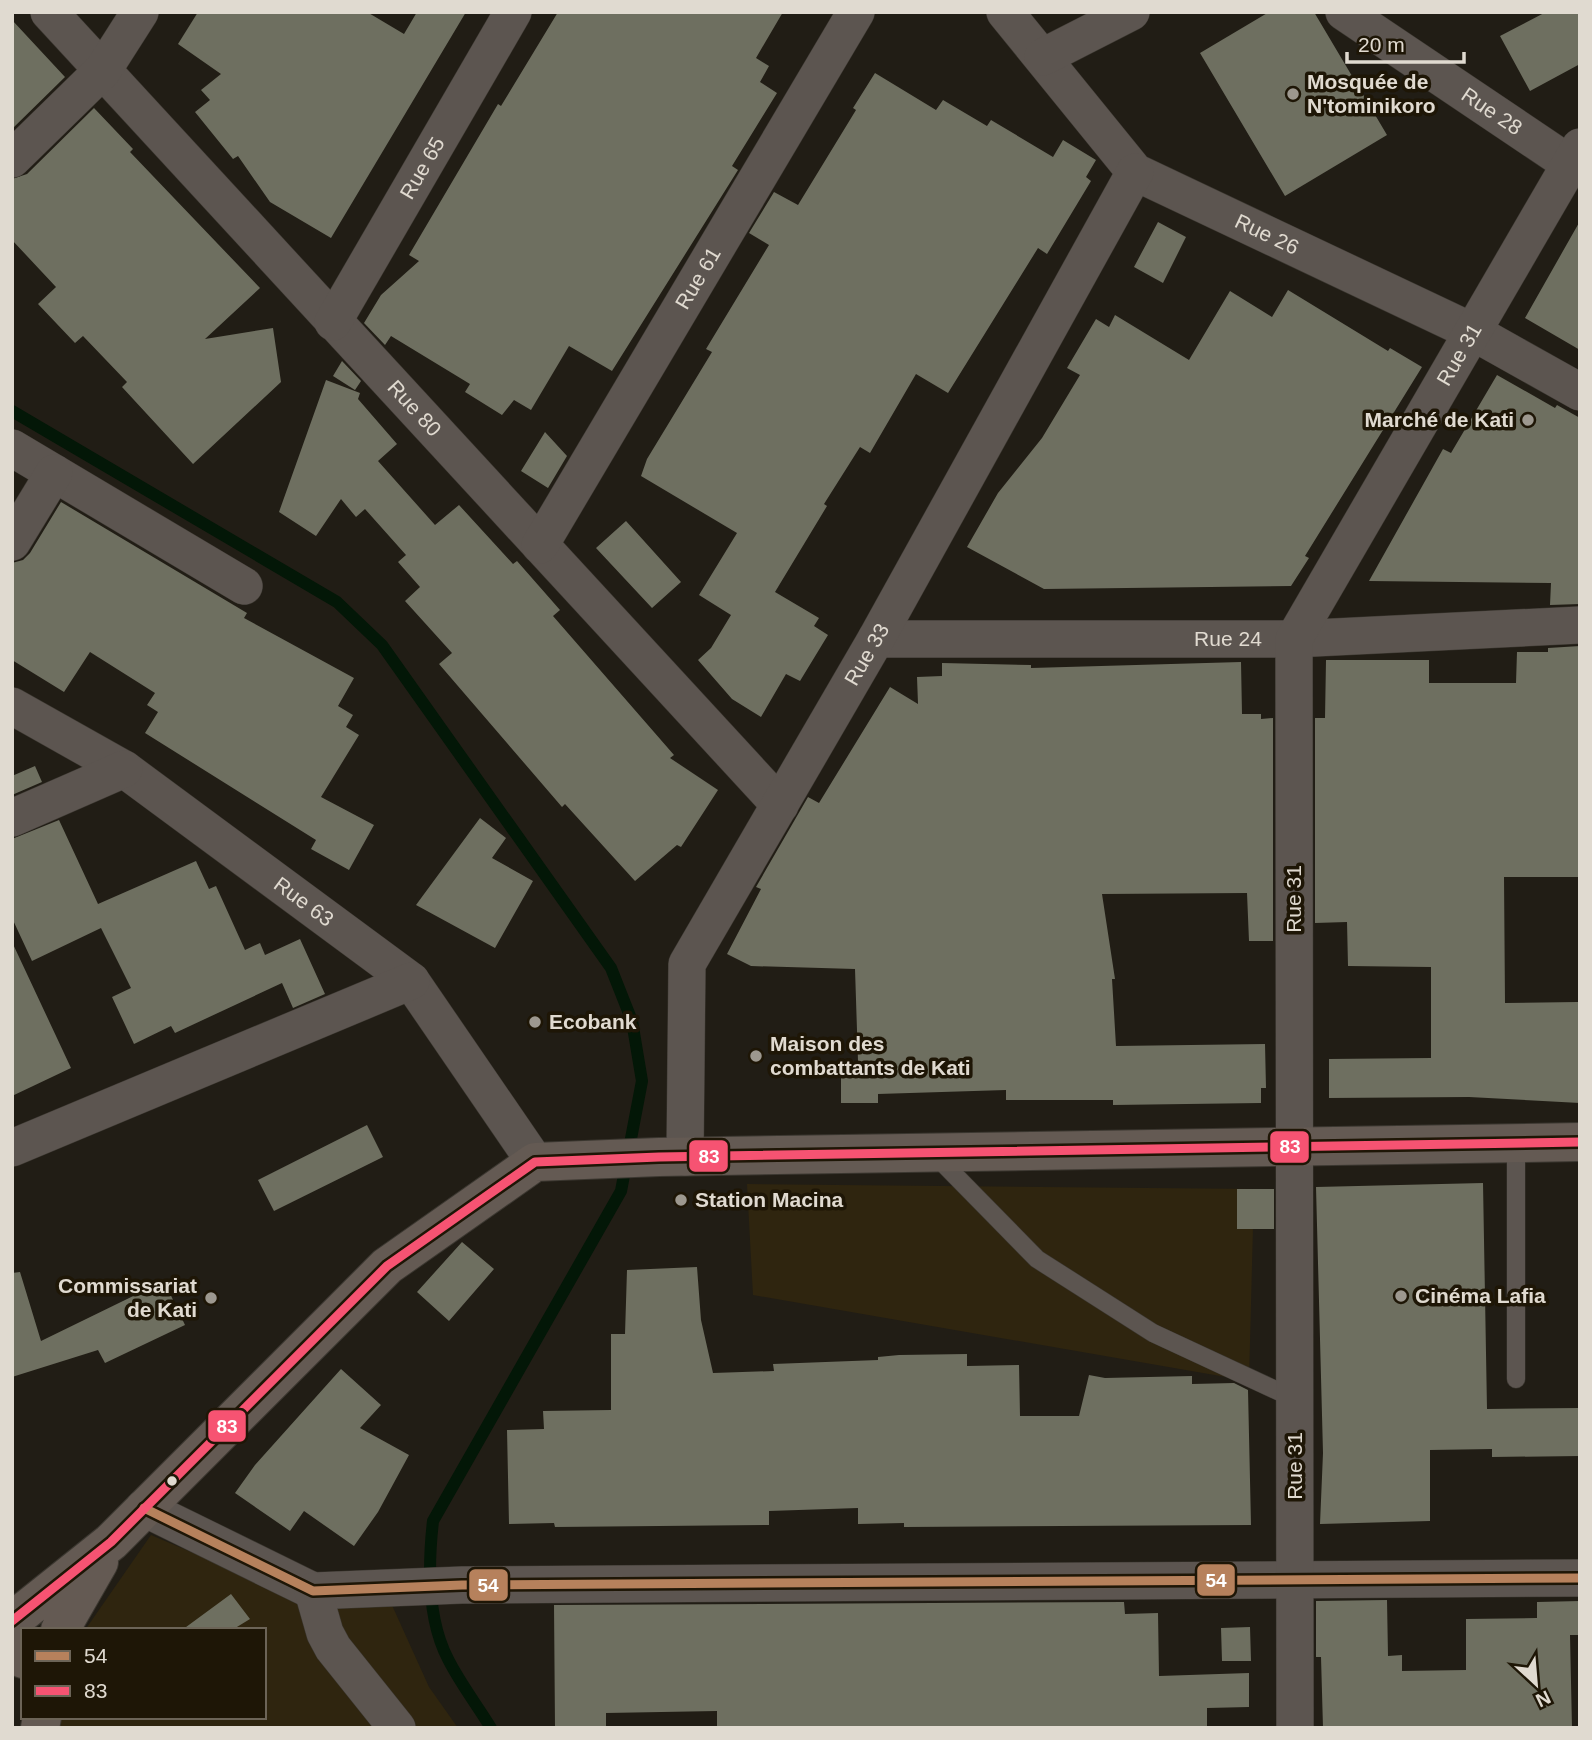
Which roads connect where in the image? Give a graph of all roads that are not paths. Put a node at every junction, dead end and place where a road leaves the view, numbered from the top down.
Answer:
1 (49, 12) edge
2 (139, 12) edge
3 (513, 12) edge
4 (856, 12) edge
5 (1005, 12) edge
6 (1131, 12) edge
7 (1344, 12) edge
8 (1043, 57) junction
9 (103, 70) junction
10 (1575, 155) edge
11 (12, 159) edge
12 (1135, 172) junction
13 (333, 322) junction
14 (1473, 332) junction
15 (1580, 393) edge
16 (12, 448) edge
17 (54, 473) junction
18 (12, 542) edge
19 (540, 545) junction
20 (244, 586) dead end
21 (1580, 625) edge
22 (876, 639) junction
23 (1294, 639) junction
24 (12, 706) edge
25 (124, 769) junction
26 (780, 805) junction
27 (12, 818) edge
28 (411, 981) junction
29 (1580, 1142) edge
30 (1516, 1143) junction
31 (1294, 1147) junction
32 (12, 1148) edge
33 (932, 1152) junction
34 (672, 1157) junction
35 (535, 1162) junction
36 (1516, 1379) dead end
37 (1295, 1399) junction
38 (144, 1508) junction
39 (111, 1542) junction
40 (1580, 1578) edge
41 (1295, 1580) junction
42 (313, 1591) junction
43 (12, 1620) edge
44 (61, 1628) edge
45 (397, 1728) edge
46 (1295, 1728) edge

1 - 9 street, Rue 80
2 - 9 street
3 - 13 street, Rue 65
4 - 19 street, Rue 61
5 - 8 street, Rue 26
6 - 8 street
7 - 10 street, Rue 28
8 - 12 street, Rue 26
9 - 11 street
9 - 13 street, Rue 80
10 - 14 street, Rue 31
12 - 14 street, Rue 26
12 - 22 street, Rue 33
13 - 19 street, Rue 80
14 - 15 street, Rue 26
14 - 23 street, Rue 31
16 - 17 street
17 - 18 street
17 - 20 street
19 - 26 street, Rue 80
21 - 23 street, Rue 24
22 - 23 street, Rue 24
22 - 26 street, Rue 33
23 - 31 street, Rue 31
24 - 25 street, Rue 63
25 - 27 street
25 - 28 street, Rue 63
26 - 34 street, Rue 33
28 - 32 street
28 - 35 street, Rue 63
29 - 30 highway
30 - 31 highway
30 - 36 lane
31 - 33 highway
31 - 37 street, Rue 31
33 - 34 highway
33 - 37 lane
34 - 35 highway
35 - 38 highway
37 - 41 street, Rue 31
38 - 39 highway
38 - 42 street
39 - 43 highway
39 - 44 highway
40 - 41 street
41 - 42 street
41 - 46 street, Rue 31
42 - 45 street

